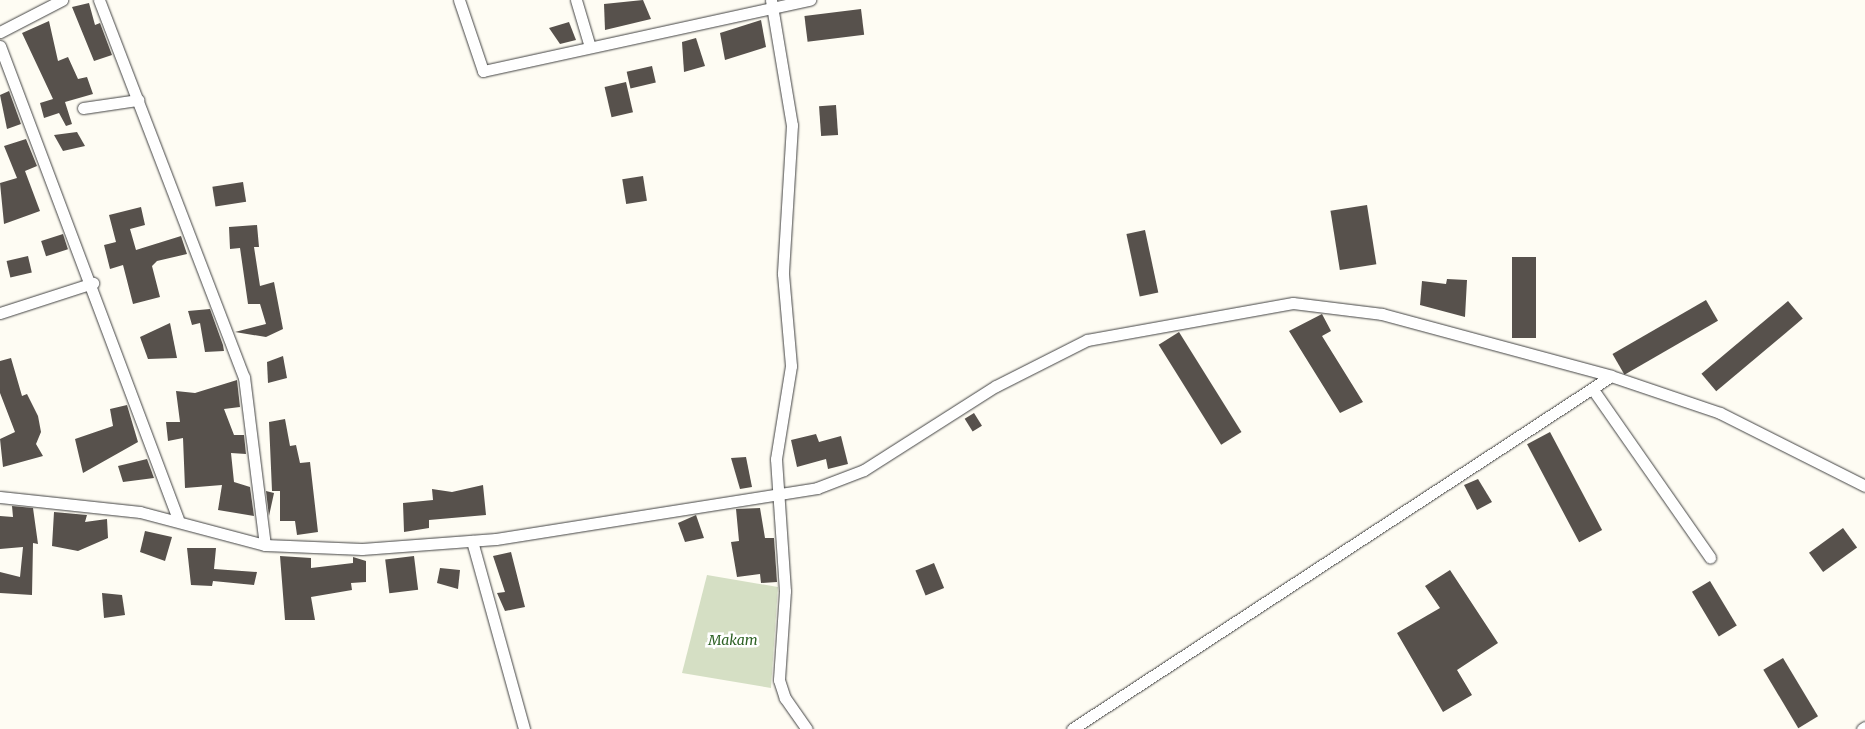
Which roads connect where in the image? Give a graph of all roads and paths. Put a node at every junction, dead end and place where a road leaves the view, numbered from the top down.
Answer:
1 (62, 0) edge
2 (99, 0) edge
3 (459, 0) edge
4 (576, 0) edge
5 (810, 0) edge
6 (772, 3) edge
7 (0, 32) edge
8 (0, 46) edge
9 (590, 47) junction
10 (138, 100) junction
11 (83, 108) dead end
12 (93, 283) junction
13 (0, 313) edge
14 (1611, 376) junction
15 (1594, 391) junction
16 (1865, 486) edge
17 (776, 496) junction
18 (0, 497) edge
19 (178, 520) junction
20 (472, 541) junction
21 (264, 545) junction
22 (1710, 557) dead end
23 (524, 729) edge
24 (807, 729) edge
25 (1072, 729) edge

1 - 7 street
2 - 10 street
3 - 9 street
4 - 9 street
5 - 6 street
6 - 9 street
6 - 17 street
8 - 12 street
10 - 11 street
10 - 21 street
12 - 13 street
12 - 19 street
14 - 15 street
14 - 16 street
14 - 17 street
15 - 22 street
15 - 25 street
17 - 20 street
17 - 24 street
18 - 19 street
19 - 21 street
20 - 21 street
20 - 23 street

